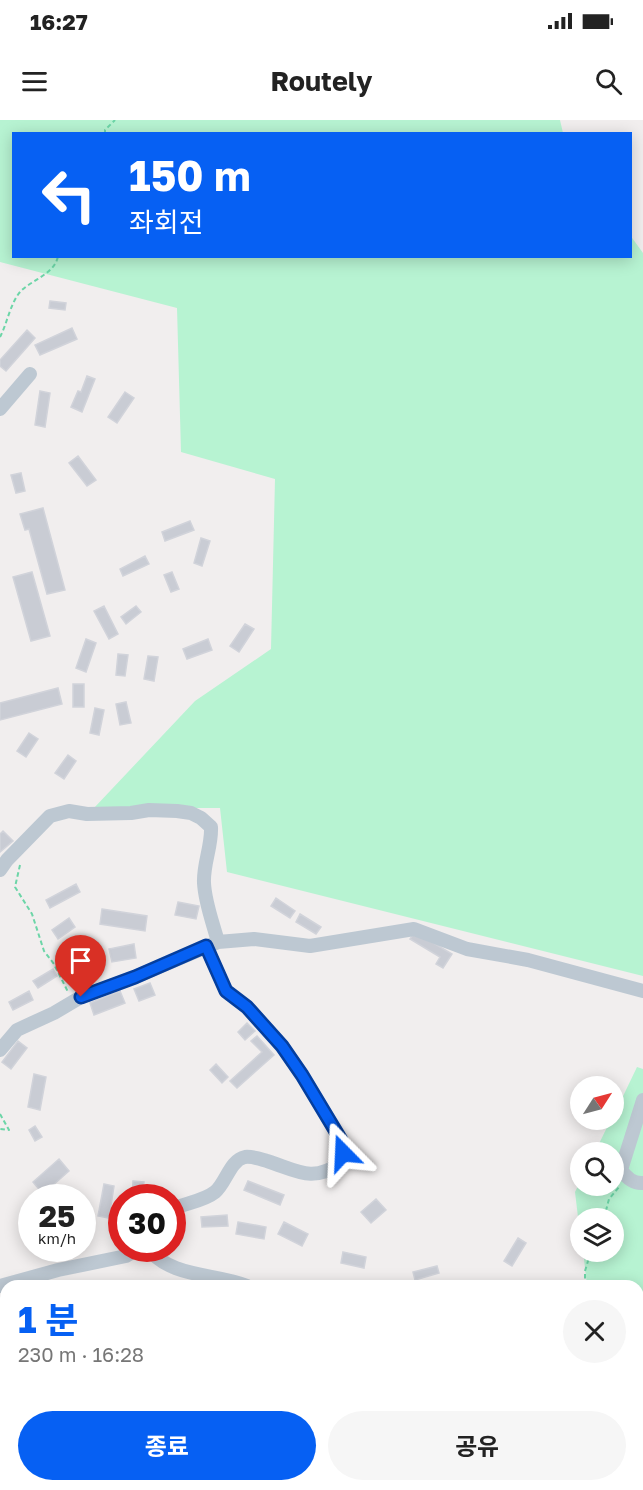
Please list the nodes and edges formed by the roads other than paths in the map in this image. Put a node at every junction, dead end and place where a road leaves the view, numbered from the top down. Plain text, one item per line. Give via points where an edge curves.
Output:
1 (30, 374) dead end
2 (0, 409) edge
3 (0, 870) edge
4 (212, 944) junction
5 (643, 991) edge
6 (0, 1050) edge
7 (643, 1100) edge
8 (643, 1183) edge
9 (186, 1204) edge
10 (108, 1260) edge
11 (163, 1262) edge
12 (22, 1280) edge
13 (230, 1280) edge

1 - 2 street
3 - 4 street via 50,816 69,811 191,813 211,827 204,881
4 - 5 street via 254,939 310,946 414,929 467,949 528,960
4 - 6 street via 73,1002 17,1030
4 - 9 street via 226,991 247,1007 282,1046 341,1140 343,1153 341,1163 327,1173 313,1175 256,1157 243,1157 216,1192
7 - 8 street via 621,1170 627,1178
10 - 12 street
11 - 13 street via 176,1269

